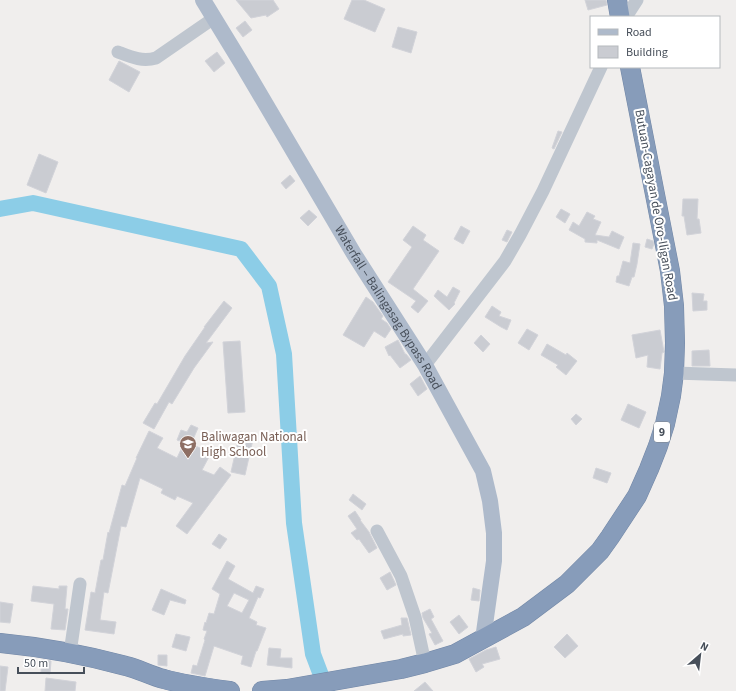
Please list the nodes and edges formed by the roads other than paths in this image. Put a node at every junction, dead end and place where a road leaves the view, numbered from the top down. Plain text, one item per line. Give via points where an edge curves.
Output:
1 (203, 0) edge
2 (616, 0) edge
3 (637, 0) edge
4 (620, 16) edge
5 (627, 16) edge
6 (214, 18) junction
7 (118, 52) dead end
8 (601, 68) edge
9 (630, 68) edge
10 (425, 365) junction
11 (674, 373) junction
12 (736, 375) edge
13 (377, 531) dead end
14 (80, 584) dead end
15 (483, 639) junction
16 (0, 643) edge
17 (70, 653) junction
18 (425, 663) junction
19 (230, 691) edge
20 (262, 691) edge

1 - 6 main road, Waterfall ‒ Balingasag Bypass Road
2 - 4 highway
3 - 5 street
6 - 7 street via 156,58 138,59
6 - 10 main road, Waterfall ‒ Balingasag Bypass Road via 350,248
8 - 10 street via 520,235 504,261
9 - 11 highway, Butuan-Cagayan de Oro-Iligan Road / 9 via 670,272 674,306
10 - 15 main road, Waterfall ‒ Balingasag Bypass Road via 483,471 490,501 494,561
11 - 12 street
11 - 15 highway, Butuan-Cagayan de Oro-Iligan Road / 9 via 665,424 651,463 637,496 600,551 567,584 523,617
13 - 18 street via 401,576 415,617
14 - 17 street
15 - 18 highway, Butuan-Cagayan de Oro-Iligan Road / 9 via 455,654
16 - 17 highway
17 - 19 highway via 127,666 164,679
18 - 20 highway, Butuan-Cagayan de Oro-Iligan Road / 9 via 287,689

